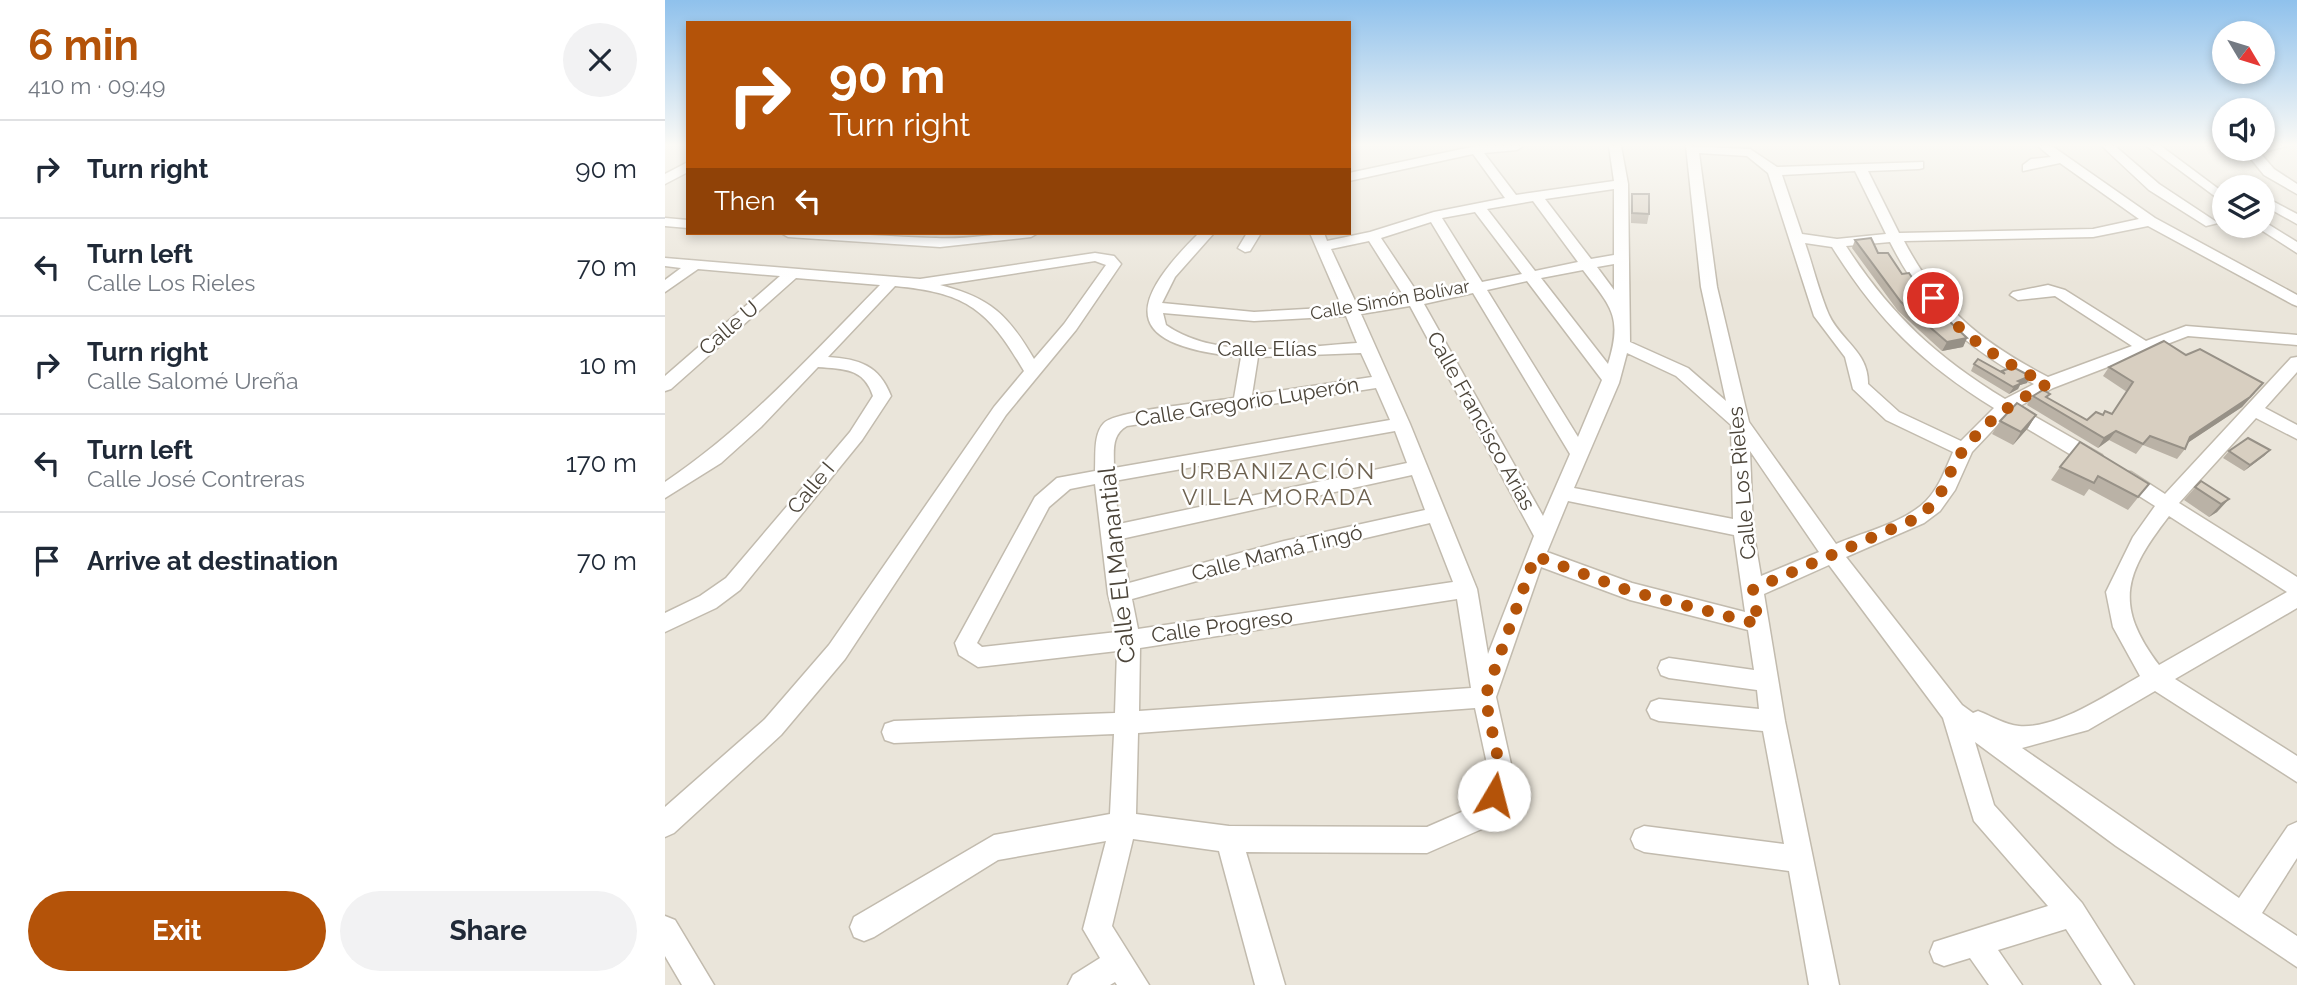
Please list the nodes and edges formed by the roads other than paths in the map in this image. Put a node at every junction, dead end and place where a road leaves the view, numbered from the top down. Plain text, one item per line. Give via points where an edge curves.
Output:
1 (1507, 192) edge
2 (1570, 192) edge
3 (1621, 192) edge
4 (1698, 192) edge
5 (1781, 192) edge
6 (1873, 192) edge
7 (2110, 192) edge
8 (2163, 192) edge
9 (1537, 197) junction
10 (1513, 200) junction
11 (1478, 207) junction
12 (2275, 207) edge
13 (1434, 216) junction
14 (2275, 217) edge
15 (2296, 218) edge
16 (2150, 220) junction
17 (2212, 220) edge
18 (665, 222) edge
19 (686, 224) edge
20 (2212, 224) edge
21 (2176, 232) junction
22 (2275, 233) edge
23 (818, 235) edge
24 (1013, 235) edge
25 (1205, 235) edge
26 (1253, 235) edge
27 (1373, 236) junction
28 (1795, 237) junction
29 (1896, 237) junction
30 (1319, 239) edge
31 (1837, 243) junction
32 (1245, 248) dead end
33 (2297, 249) edge
34 (1623, 258) junction
35 (665, 262) edge
36 (696, 264) junction
37 (1586, 264) junction
38 (793, 273) junction
39 (1532, 274) junction
40 (891, 282) junction
41 (920, 284) junction
42 (1476, 286) junction
43 (665, 287) edge
44 (2018, 295) dead end
45 (1414, 300) junction
46 (2297, 301) edge
47 (1154, 307) junction
48 (1351, 310) junction
49 (1621, 310) junction
50 (2297, 340) edge
51 (1622, 344) junction
52 (2143, 346) junction
53 (1368, 347) junction
54 (1250, 353) junction
55 (815, 362) junction
56 (2297, 362) edge
57 (1032, 370) junction
58 (1611, 380) junction
59 (1383, 381) junction
60 (2047, 384) junction
61 (665, 385) edge
62 (1243, 403) junction
63 (2005, 406) junction
64 (2254, 409) junction
65 (1740, 423) junction
66 (1401, 424) junction
67 (1111, 427) joint
68 (2297, 433) edge
69 (1964, 449) junction
70 (1579, 454) junction
71 (1418, 467) junction
72 (1104, 475) junction
73 (665, 491) edge
74 (1563, 493) junction
75 (2168, 503) junction
76 (1435, 515) junction
77 (1743, 529) junction
78 (1109, 534) junction
79 (1544, 536) junction
80 (1831, 553) junction
81 (1535, 556) junction
82 (1466, 589) junction
83 (1753, 589) junction
84 (2297, 589) edge
85 (1119, 594) junction
86 (2297, 597) edge
87 (665, 622) edge
88 (1758, 624) junction
89 (1129, 640) junction
90 (1669, 668) dead end
91 (2156, 679) junction
92 (1767, 682) junction
93 (1485, 697) junction
94 (1659, 710) dead end
95 (1954, 713) junction
96 (1773, 721) junction
97 (1128, 723) junction
98 (894, 732) dead end
99 (2297, 770) edge
100 (665, 824) edge
101 (1123, 825) junction
102 (2297, 835) edge
103 (1229, 839) junction
104 (1644, 839) dead end
105 (1800, 859) junction
106 (2072, 913) junction
107 (2243, 917) junction
108 (864, 927) dead end
109 (665, 930) edge
110 (1976, 943) junction
111 (1944, 952) dead end
112 (2297, 953) edge
113 (1126, 974) edge
114 (699, 985) edge
115 (1083, 985) edge
116 (1271, 985) edge
117 (1824, 985) edge
118 (2007, 985) edge
119 (2119, 985) edge

1 - 10 street
2 - 9 street
3 - 34 street
4 - 65 street, Calle Los Rieles via 1709,287
5 - 28 street
6 - 29 street
7 - 16 street
8 - 17 street
9 - 10 street
9 - 37 street
10 - 11 street
11 - 13 street
11 - 39 street
12 - 15 street
13 - 27 street
13 - 42 street
14 - 15 street
16 - 21 street
16 - 29 street via 2093,233
18 - 19 street
20 - 21 street
21 - 46 street
22 - 33 street
23 - 24 street via 940,243
25 - 47 street via 1164,285
26 - 32 street
27 - 30 street
27 - 45 street, Calle Francisco Arias
28 - 31 street
28 - 69 street via 1822,316 1858,362 1859,385 1865,395 1909,426
29 - 31 street
29 - 60 street via 1956,326 1994,355
30 - 48 street
31 - 63 street via 1895,323 1916,344
34 - 37 street, Calle Simón Bolívar
34 - 49 street
35 - 36 street
36 - 38 street
36 - 43 street
37 - 39 street, Calle Simón Bolívar
37 - 49 street
38 - 40 street
38 - 61 street, Calle U
39 - 42 street, Calle Simón Bolívar
39 - 58 street
40 - 41 street
40 - 55 street
41 - 57 street via 988,309 1011,334
41 - 57 street via 1095,257 1109,259 1114,264 1070,327
42 - 45 street, Calle Simón Bolívar
42 - 70 street
44 - 52 street via 2048,290 2060,293
45 - 48 street, Calle Simón Bolívar
45 - 79 street, Calle Francisco Arias
47 - 48 street, Calle Simón Bolívar via 1251,317
47 - 54 street, Calle Elías via 1164,334 1199,348
48 - 53 street
49 - 51 street
50 - 52 street via 2186,331
51 - 58 street
51 - 65 street via 1682,372
52 - 60 street
53 - 54 street, Calle Elías
53 - 59 street
54 - 62 street
55 - 73 street via 714,458
55 - 87 street, Calle I via 850,364 872,372 882,396 856,436 733,584 708,602
56 - 64 street
57 - 100 street via 903,550 837,652 773,727
58 - 70 street
59 - 62 street, Calle Gregorio Luperón
59 - 66 street
60 - 63 street
62 - 67 street, Calle Gregorio Luperón via 1123,421
63 - 69 street
63 - 75 street
64 - 68 street
64 - 75 street
65 - 77 street, Calle Los Rieles
65 - 80 street
66 - 71 street
66 - 72 street
67 - 72 street, Calle El Manantial via 1106,437
69 - 80 street via 1933,506 1917,518
70 - 74 street
71 - 76 street
71 - 78 street
72 - 78 street, Calle El Manantial
72 - 89 street, Calle Progreso via 1064,483 1042,502 966,643 978,657
74 - 77 street
74 - 79 street
75 - 84 street
75 - 91 street via 2135,548 2117,591 2130,638
76 - 82 street
76 - 85 street, Calle Mamá Tingó
77 - 83 street, Calle Los Rieles
78 - 85 street, Calle El Manantial
79 - 81 street
80 - 83 street
80 - 95 street
81 - 88 street via 1630,591
81 - 93 street
82 - 89 street, Calle Progreso
82 - 93 street
83 - 88 street, Calle Los Rieles
85 - 89 street, Calle El Manantial
86 - 91 street
88 - 92 street, Calle Los Rieles
89 - 97 street, Calle El Manantial
90 - 92 street
91 - 95 street via 2080,722 2028,737 2016,737
91 - 99 street
92 - 96 street, Calle Los Rieles
93 - 97 street
93 - 103 street via 1501,773 1482,816 1427,840
94 - 96 street
95 - 106 street via 1983,812
95 - 107 street
96 - 105 street, Calle Los Rieles
97 - 98 street
97 - 101 street, Calle El Manantial
101 - 103 street
101 - 108 street via 994,848
101 - 113 street, Calle El Manantial via 1097,929
102 - 107 street
103 - 116 street
104 - 105 street
105 - 117 street, Calle Los Rieles
106 - 110 street
106 - 119 street
107 - 112 street
109 - 114 street
110 - 111 street
110 - 118 street
113 - 115 street

